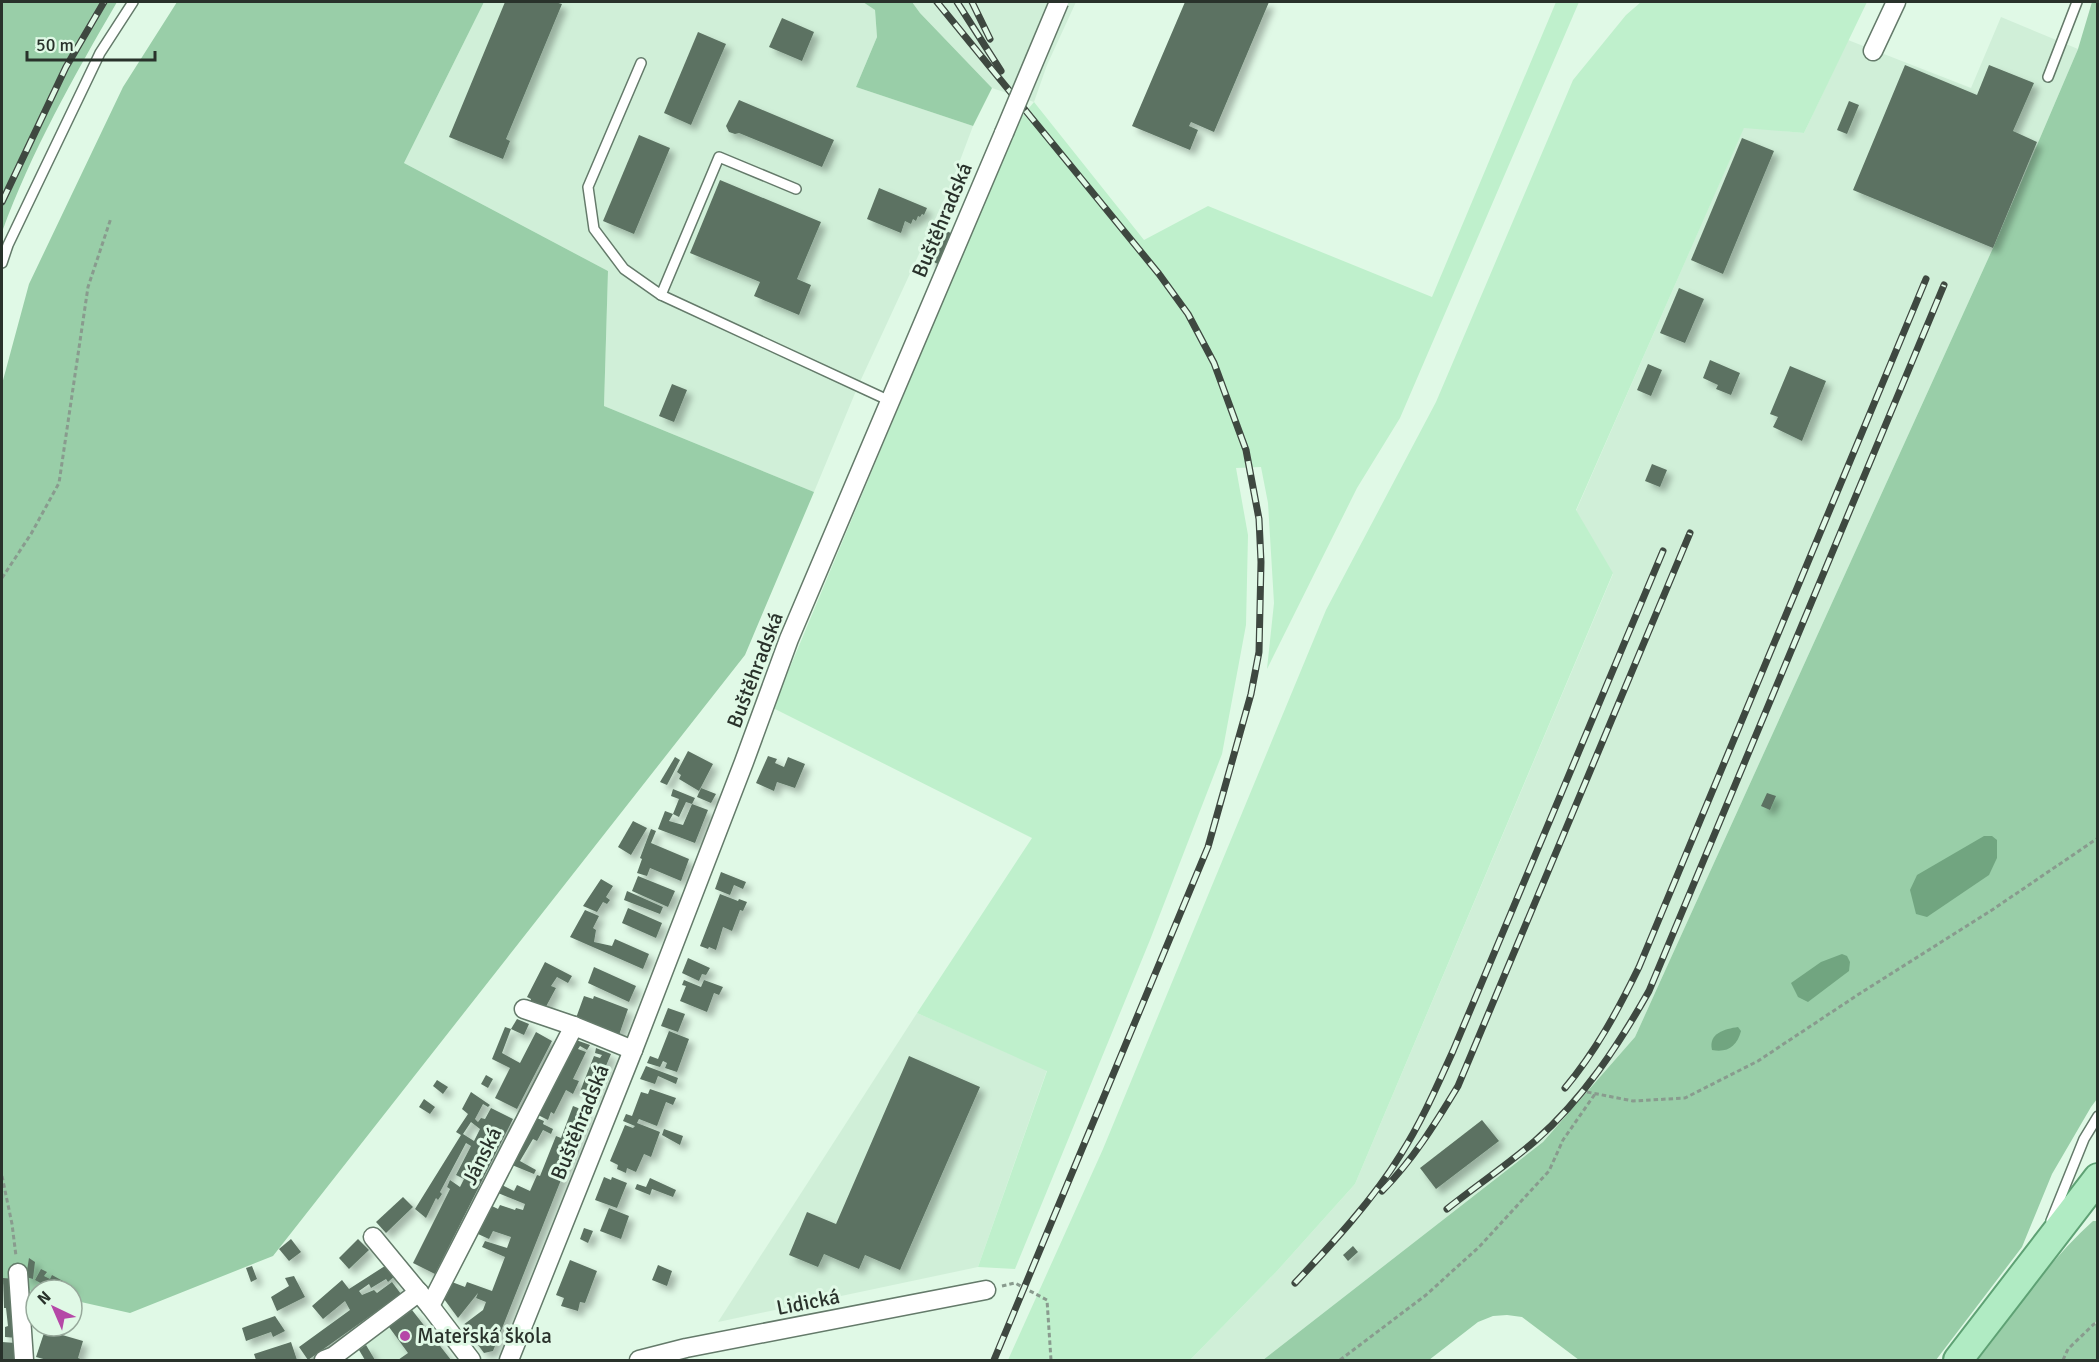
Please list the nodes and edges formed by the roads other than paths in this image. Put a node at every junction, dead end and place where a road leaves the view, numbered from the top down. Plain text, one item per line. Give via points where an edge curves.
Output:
1 (133, 2) edge
2 (1059, 2) edge
3 (1896, 2) edge
4 (2077, 2) edge
5 (1873, 51) dead end
6 (641, 63) dead end
7 (2048, 76) dead end
8 (796, 189) dead end
9 (2, 263) edge
10 (661, 295) junction
11 (890, 401) junction
12 (524, 1009) dead end
13 (574, 1026) junction
14 (633, 1050) junction
15 (2097, 1116) edge
16 (2097, 1154) edge
17 (2097, 1178) edge
18 (373, 1237) dead end
19 (2035, 1257) junction
20 (18, 1273) road end
21 (986, 1290) road end
22 (424, 1299) junction
23 (24, 1360) edge
24 (324, 1360) edge
25 (471, 1360) edge
26 (509, 1360) edge
27 (639, 1360) edge
28 (1958, 1360) edge

1 - 9 lane via 100,53
2 - 11 street, Buštěhradská, bridge
3 - 5 street
4 - 7 lane
6 - 10 lane via 588,187 594,229 624,269
8 - 10 lane via 719,157
10 - 11 lane
11 - 14 street, Buštěhradská via 789,639
12 - 13 street
13 - 14 street
13 - 22 street, Jánská
14 - 26 street, Buštěhradská
15 - 19 lane
16 - 19 main road
17 - 19 main road
18 - 22 street
19 - 28 main road
20 - 23 street
21 - 27 street, Lidická
22 - 24 street, Jánská
22 - 25 street

